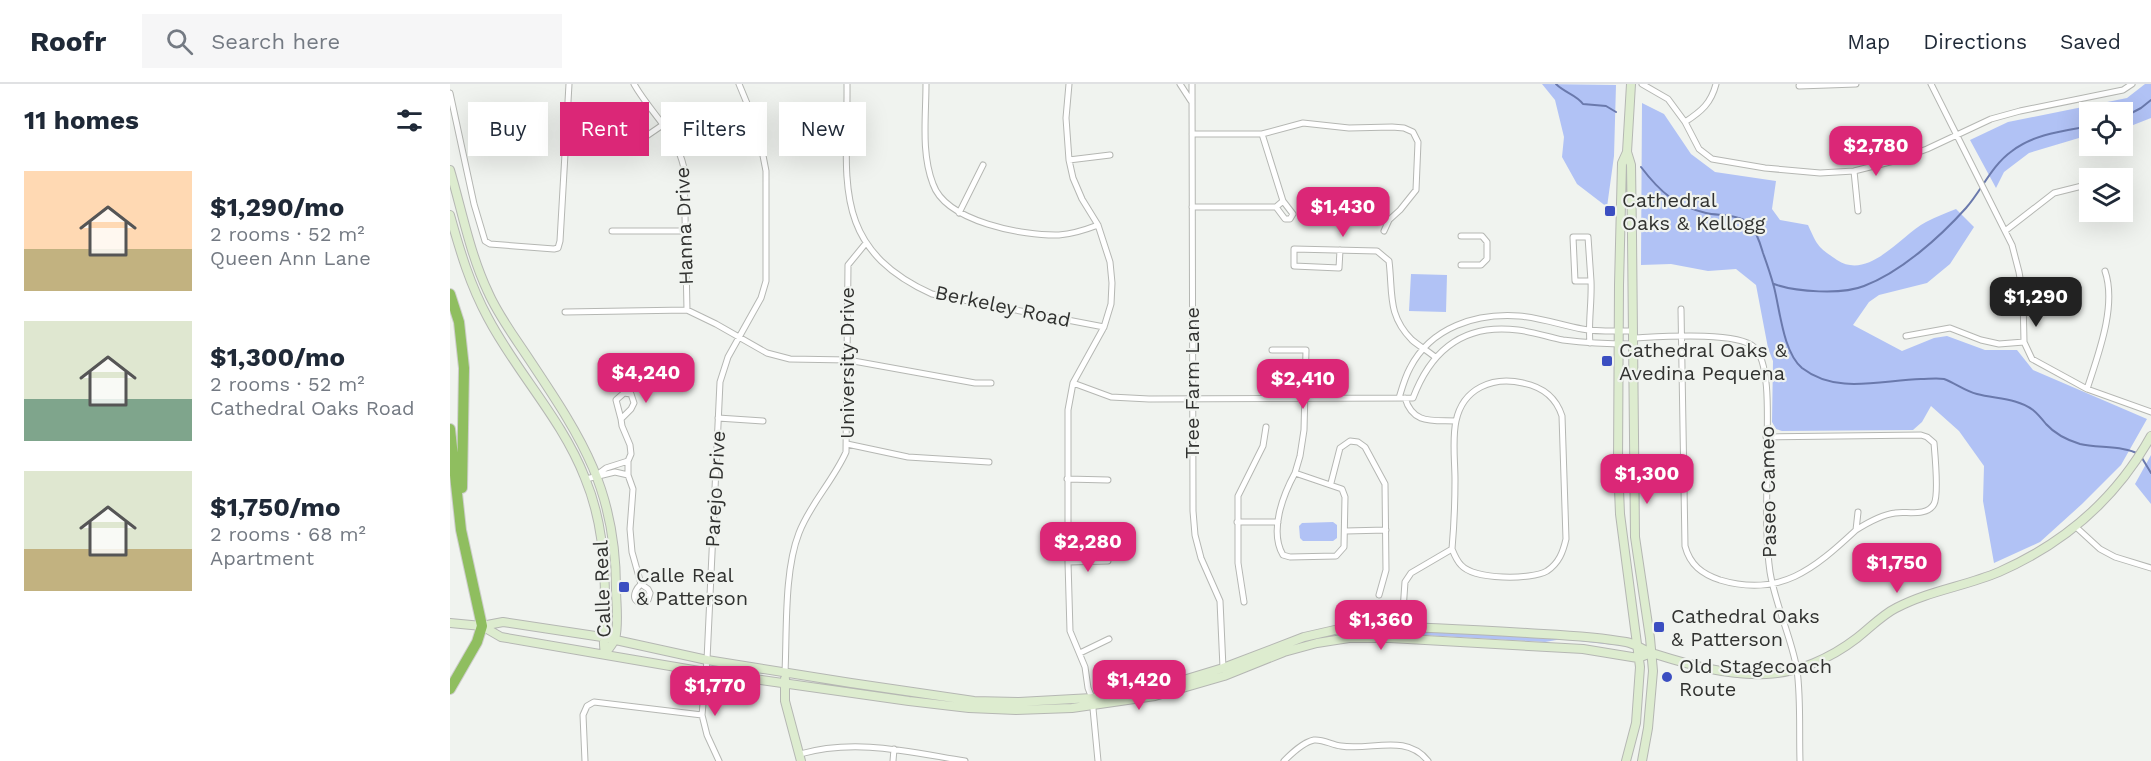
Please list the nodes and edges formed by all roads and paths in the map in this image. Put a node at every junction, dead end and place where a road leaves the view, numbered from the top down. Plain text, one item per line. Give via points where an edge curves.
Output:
1 (569, 84) edge
2 (634, 84) edge
3 (739, 84) edge
4 (847, 84) edge
5 (926, 84) edge
6 (1069, 84) edge
7 (1180, 84) edge
8 (1192, 84) edge
9 (1631, 84) edge
10 (1642, 84) edge
11 (1716, 84) edge
12 (1856, 84) edge
13 (1931, 84) edge
14 (2132, 84) edge
15 (1799, 86) dead end
16 (450, 93) edge
17 (1192, 103) junction
18 (661, 120) edge
19 (1685, 122) junction
20 (1192, 134) junction
21 (1262, 134) junction
22 (1956, 135) junction
23 (1627, 152) junction
24 (1110, 155) dead end
25 (680, 156) edge
26 (1069, 160) junction
27 (982, 165) dead end
28 (450, 170) edge
29 (1854, 171) junction
30 (2079, 187) edge
31 (1283, 201) junction
32 (1192, 207) junction
33 (1276, 207) junction
34 (1858, 211) dead end
35 (959, 213) junction
36 (450, 215) edge
37 (1098, 225) junction
38 (612, 231) dead end
39 (684, 231) junction
40 (1384, 231) dead end
41 (2004, 231) junction
42 (1461, 236) dead end
43 (866, 243) junction
44 (1340, 250) junction
45 (1461, 266) dead end
46 (2104, 272) dead end
47 (1591, 281) junction
48 (450, 294) edge
49 (1681, 309) dead end
50 (687, 310) junction
51 (565, 312) dead end
52 (1104, 327) junction
53 (1589, 330) junction
54 (1619, 331) junction
55 (1906, 336) dead end
56 (1682, 337) junction
57 (740, 338) junction
58 (1632, 338) junction
59 (2024, 342) junction
60 (1590, 343) junction
61 (1619, 344) junction
62 (1424, 348) junction
63 (1272, 350) dead end
64 (1435, 357) junction
65 (848, 360) junction
66 (990, 383) dead end
67 (1073, 383) junction
68 (2087, 389) junction
69 (1192, 398) junction
70 (1306, 398) junction
71 (1402, 398) junction
72 (2151, 412) edge
73 (718, 418) junction
74 (621, 419) junction
75 (763, 421) dead end
76 (1456, 422) junction
77 (1266, 427) dead end
78 (450, 429) edge
79 (2151, 436) edge
80 (1766, 437) junction
81 (847, 444) junction
82 (628, 461) junction
83 (989, 462) dead end
84 (1295, 473) junction
85 (597, 475) junction
86 (628, 475) junction
87 (586, 479) junction
88 (1067, 479) junction
89 (1108, 480) dead end
90 (1331, 483) junction
91 (1858, 512) dead end
92 (1237, 522) junction
93 (1278, 522) junction
94 (2076, 527) junction
95 (461, 530) junction
96 (1386, 530) junction
97 (1856, 530) junction
98 (1346, 531) junction
99 (1452, 549) junction
100 (1108, 561) dead end
101 (1068, 562) junction
102 (2151, 568) edge
103 (641, 584) dead end
104 (1774, 585) junction
105 (1379, 595) dead end
106 (1244, 602) dead end
107 (450, 622) edge
108 (482, 626) junction
109 (1402, 626) junction
110 (602, 637) junction
111 (1110, 639) dead end
112 (1401, 639) junction
113 (615, 640) junction
114 (1637, 644) junction
115 (1651, 653) junction
116 (605, 654) junction
117 (1080, 654) junction
118 (1638, 658) junction
119 (707, 660) junction
120 (1797, 669) junction
121 (705, 672) junction
122 (785, 672) junction
123 (1224, 672) junction
124 (784, 682) junction
125 (450, 689) edge
126 (1093, 702) junction
127 (702, 715) junction
128 (894, 749) junction
129 (801, 757) edge
130 (585, 761) edge
131 (719, 761) edge
132 (892, 761) edge
133 (965, 761) edge
134 (1098, 761) edge
135 (1284, 761) edge
136 (1428, 761) edge
137 (1626, 761) edge
138 (1642, 761) edge
139 (1800, 761) edge

1 - 16 street via 560,241 554,249 485,241
2 - 18 street, Hanna Drive
3 - 57 street, Parejo Drive via 758,130 766,171 766,281
4 - 43 street, Berkeley Road via 848,194 852,214
5 - 35 street via 926,159 933,187
6 - 26 street
7 - 17 street
8 - 17 street, Tree Farm Lane
9 - 23 main road
10 - 19 street via 1668,99
11 - 19 street via 1709,104
12 - 15 street
13 - 22 street
14 - 22 street via 2123,90 1990,119
17 - 20 street, Tree Farm Lane
19 - 29 street via 1699,150 1712,159 1798,172
20 - 21 street
20 - 32 street, Tree Farm Lane
21 - 31 street
21 - 40 street via 1303,123 1392,127 1413,132 1418,142 1416,190
22 - 29 street via 1894,161
22 - 41 street
23 - 54 main road via 1622,163
23 - 58 main road via 1631,165
24 - 26 street
25 - 39 street, Hanna Drive via 684,168
26 - 37 street via 1082,199
27 - 35 street
28 - 85 main road, Calle Real via 488,294 570,420
29 - 34 street
30 - 41 street via 2054,193
31 - 33 street
31 - 33 street via 1293,214 1290,219 1285,219
32 - 33 street
32 - 69 street, Tree Farm Lane
35 - 37 street via 990,225 1032,233 1057,235
36 - 87 main road, Calle Real via 469,277 488,319 559,427
37 - 52 street via 1112,283
38 - 39 street
39 - 50 street, Hanna Drive
41 - 59 street via 2019,272
42 - 45 street via 1482,236 1487,242 1487,259 1481,265
43 - 52 street, Berkeley Road via 878,259 932,294
43 - 65 street, University Drive via 848,265
44 - 44 street via 1294,249 1294,266 1339,268
44 - 62 street via 1377,251 1389,261 1392,308 1400,325
46 - 68 street via 2108,280 2105,327
47 - 47 street via 1575,281 1573,237 1588,237
47 - 53 street
48 - 95 highway via 459,322 464,368
49 - 56 street
50 - 51 street
50 - 57 street
52 - 67 street
53 - 54 street
53 - 60 street
53 - 62 street via 1532,318 1490,316 1455,325
54 - 58 street
54 - 61 main road
55 - 59 street via 1950,328 1999,344
56 - 58 street, Paseo Cameo
56 - 80 street, Paseo Cameo via 1720,338 1755,347 1767,372
56 - 104 street via 1687,555 1695,567 1716,578 1748,586
57 - 65 street via 767,353 790,359
57 - 73 street, Parejo Drive via 722,372
58 - 61 street
58 - 115 main road via 1635,537
59 - 68 street via 2032,359
60 - 61 street
60 - 64 street via 1503,329 1460,338
61 - 114 main road via 1620,514
62 - 64 street
62 - 71 street via 1410,368
63 - 70 street via 1305,350
64 - 71 street via 1413,398
65 - 66 street
65 - 81 street, University Drive
67 - 69 street via 1111,397
67 - 88 street via 1068,410
68 - 72 street
69 - 70 street
69 - 123 street, Tree Farm Lane via 1195,535 1220,601
70 - 71 street
70 - 84 street
71 - 76 street via 1408,409 1422,419
73 - 75 street
73 - 119 street, Parejo Drive
74 - 74 street via 634,406 633,397 627,393 616,400
74 - 82 street via 630,445
76 - 99 street
76 - 99 street via 1461,407 1473,392 1491,382 1526,383 1552,397 1562,416 1566,539 1557,563 1539,575 1528,576 1477,575 1461,565
77 - 92 street via 1260,454 1240,490
78 - 95 highway
79 - 94 main road via 2129,471
80 - 97 street via 1921,435 1934,443 1933,505 1925,512 1894,513
80 - 104 street, Paseo Cameo via 1768,545
81 - 83 street via 908,457
81 - 122 street, University Drive via 839,467 805,519 795,544 789,581
82 - 85 street
82 - 86 street
84 - 90 street
84 - 93 street
85 - 86 street
85 - 87 street
85 - 113 main road, Calle Real via 615,553
86 - 103 street via 633,489 632,552
87 - 110 main road, Calle Real via 604,555
88 - 89 street
88 - 101 street
90 - 96 street via 1340,448 1350,441 1365,447 1386,484
90 - 98 street via 1345,497
91 - 97 street
92 - 93 street
92 - 106 street
93 - 98 street via 1279,548 1290,557 1336,556 1344,546
94 - 102 street via 2100,549
94 - 120 main road via 2035,554 1997,572 1896,608 1840,650
95 - 108 highway
96 - 98 street
96 - 105 street via 1386,570
97 - 104 street via 1834,550
99 - 109 street via 1411,573 1405,582
100 - 101 street
101 - 117 street via 1070,631
104 - 120 street, Paseo Cameo
107 - 108 main road
108 - 110 main road via 503,622
108 - 116 main road via 501,637
108 - 125 highway
109 - 112 street
109 - 114 main road via 1590,636
109 - 123 main road via 1322,633 1281,645
110 - 113 main road
110 - 116 main road, Calle Real
111 - 117 street
112 - 118 main road via 1583,650
112 - 123 main road via 1349,638 1317,643
113 - 116 main road, Calle Real
113 - 119 main road
114 - 115 main road
114 - 118 main road
115 - 118 main road
115 - 120 main road via 1745,675
115 - 138 main road via 1653,671
116 - 121 main road
117 - 126 street
118 - 137 main road via 1636,723
119 - 121 street, Parejo Drive
119 - 122 main road
120 - 139 street, Paseo Cameo
121 - 124 main road
121 - 127 street, Parejo Drive
122 - 124 main road, University Drive
122 - 126 main road via 974,701
123 - 126 main road
124 - 126 main road via 969,708 1048,709
124 - 129 main road, University Drive via 785,700
126 - 134 street
127 - 130 street via 594,702 583,715
127 - 131 street, Parejo Drive
128 - 129 street via 861,745 810,751
128 - 132 street
128 - 133 street
135 - 136 street via 1313,740 1362,748 1408,746

